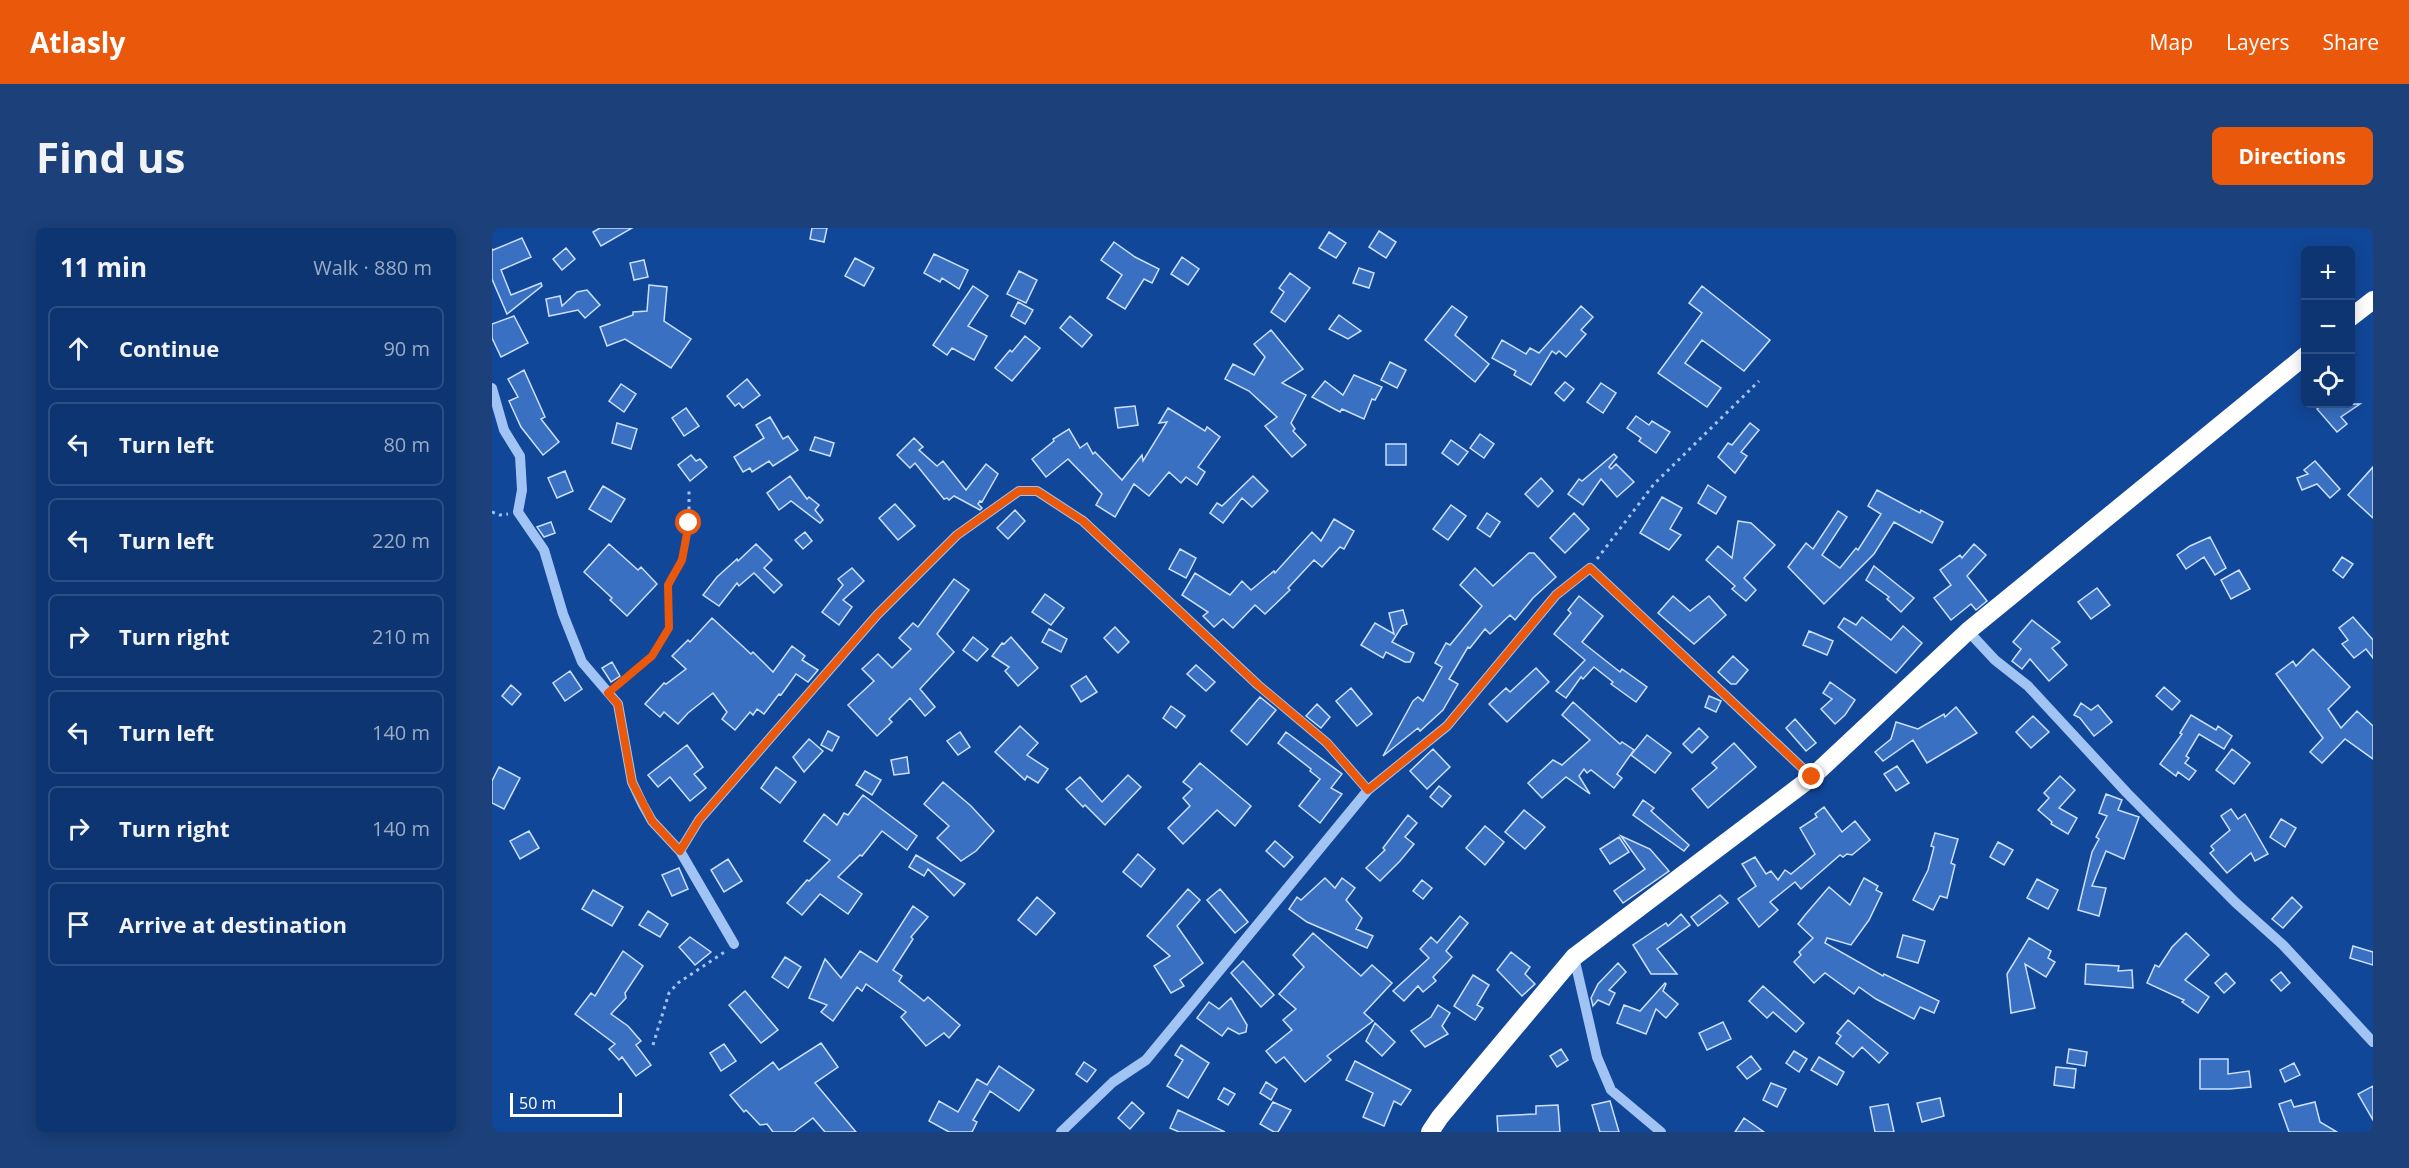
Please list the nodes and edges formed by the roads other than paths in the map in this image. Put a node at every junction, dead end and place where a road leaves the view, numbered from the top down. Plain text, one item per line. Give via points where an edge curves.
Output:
1 (2373, 300) edge
2 (2355, 314) edge
3 (2301, 359) edge
4 (492, 387) edge
5 (1968, 631) junction
6 (1812, 777) junction
7 (1368, 790) junction
8 (680, 851) junction
9 (734, 944) road end
10 (1574, 957) junction
11 (2373, 1042) edge
12 (1061, 1132) edge
13 (1430, 1132) edge
14 (1661, 1132) edge

1 - 2 highway
3 - 5 highway
4 - 8 street via 504,430 520,456 522,490 518,512 544,550 582,662 618,704 632,782 652,821
5 - 6 highway
5 - 11 street via 1995,660 2028,686 2235,902 2291,952
6 - 7 street via 1590,568 1556,595 1447,726
6 - 10 highway
7 - 8 street via 1327,743 1258,685 1083,521 1037,491 1019,491 957,535 877,615 699,820
7 - 12 street via 1146,1060 1113,1082
8 - 9 street
10 - 13 highway
10 - 14 street via 1597,1057 1611,1090

